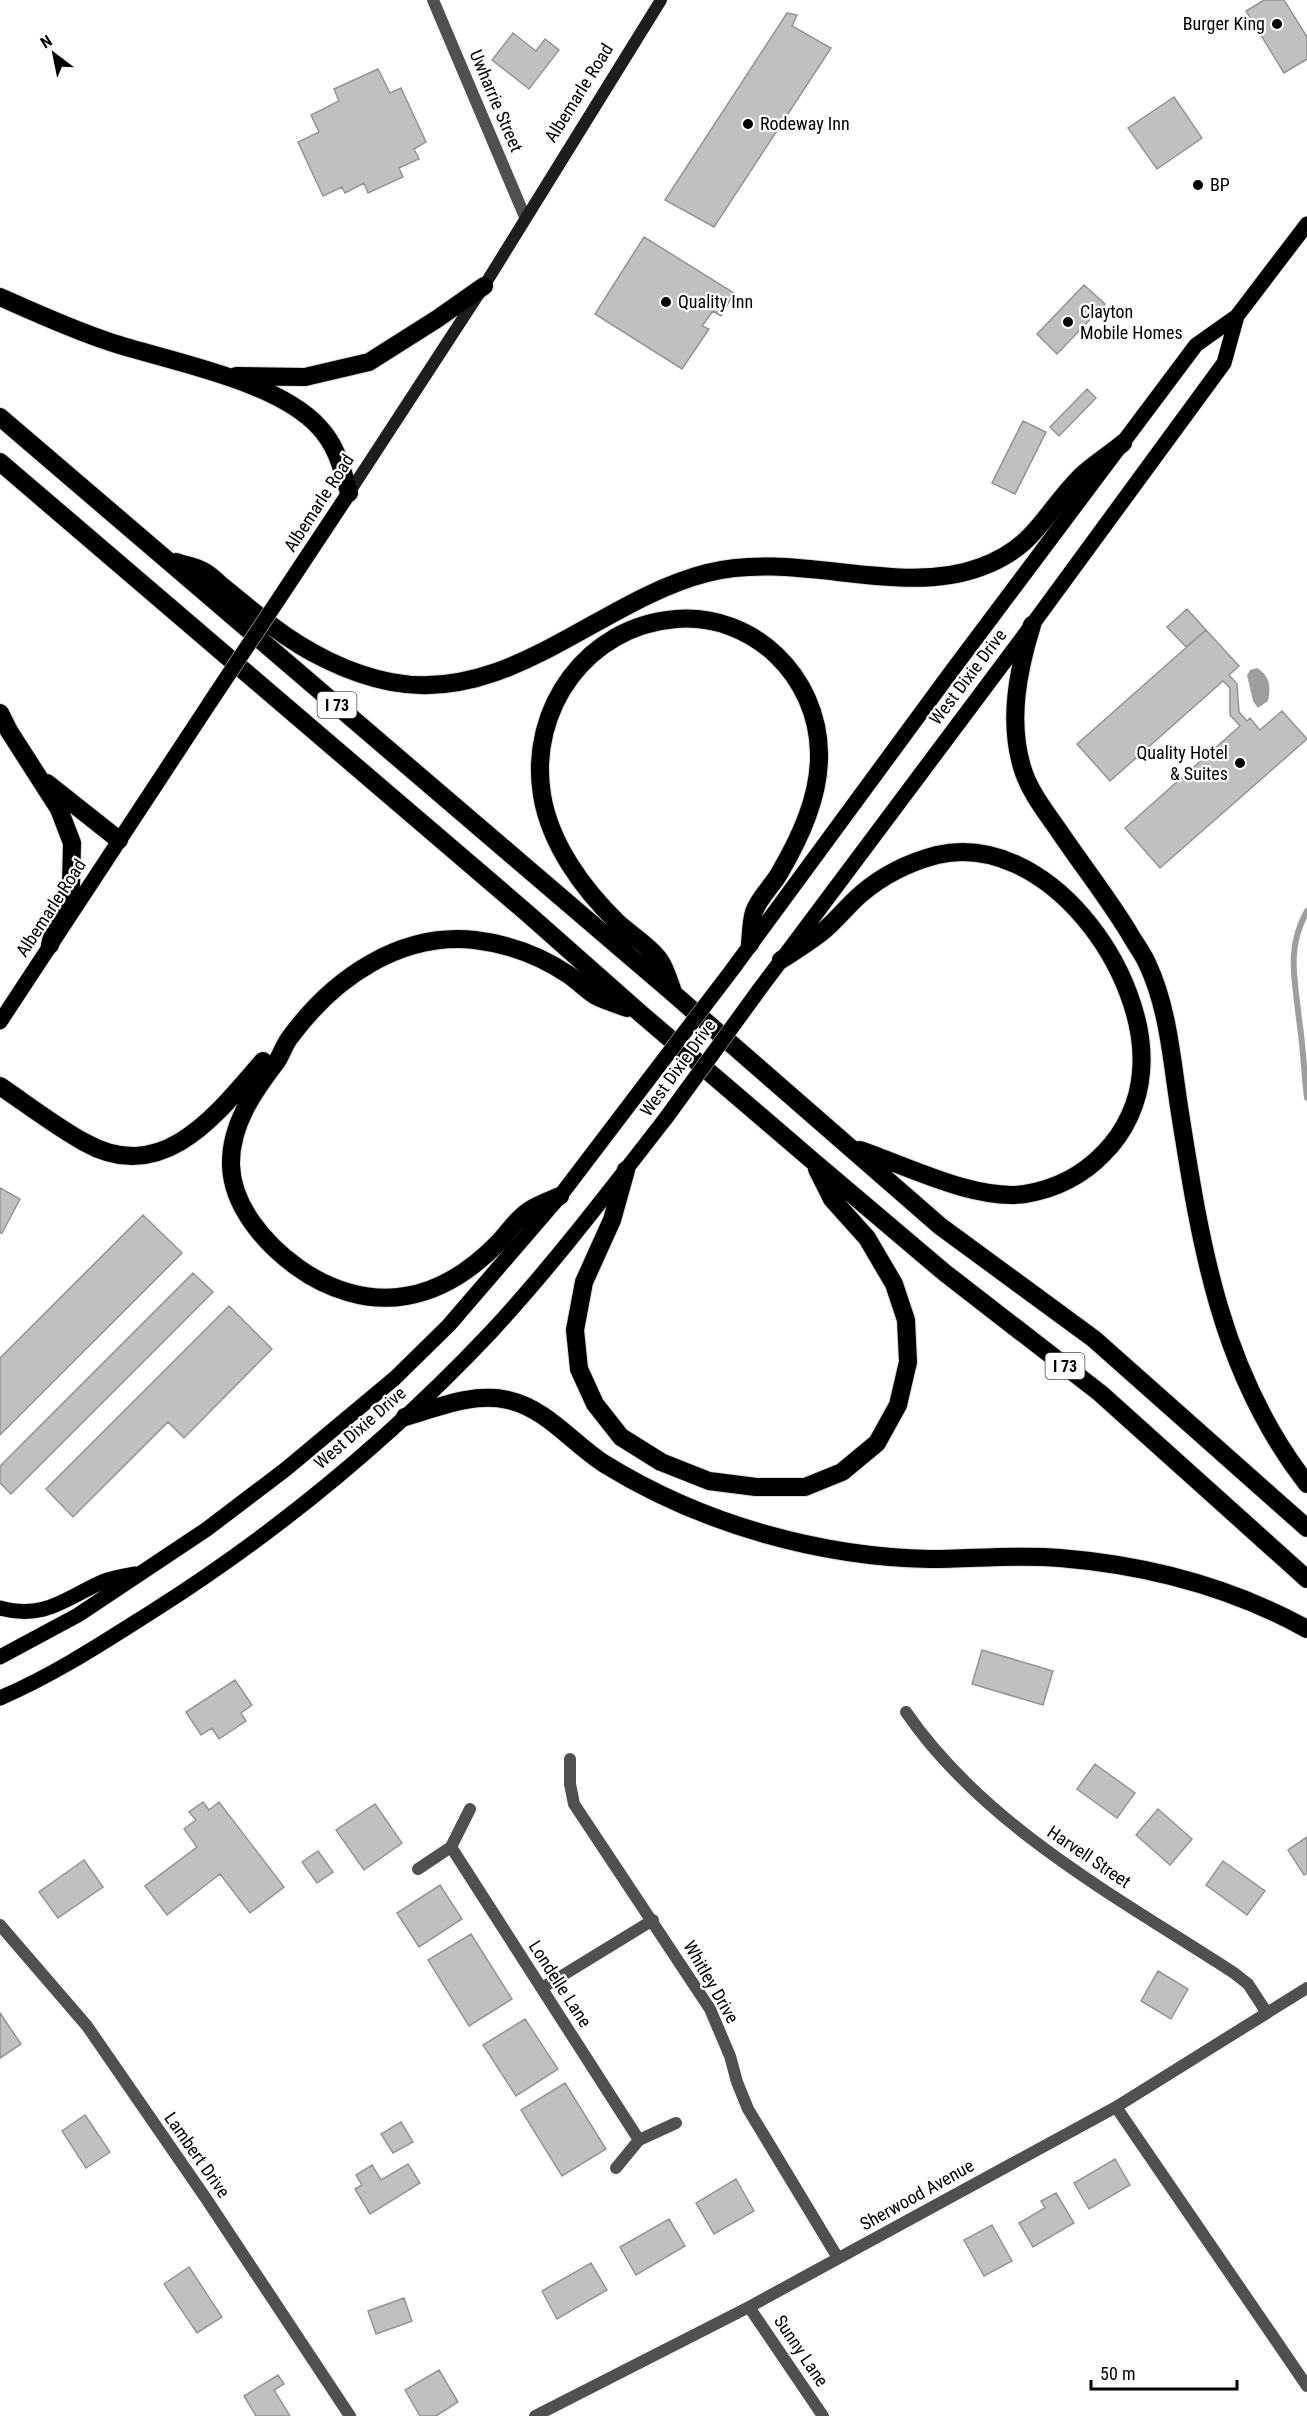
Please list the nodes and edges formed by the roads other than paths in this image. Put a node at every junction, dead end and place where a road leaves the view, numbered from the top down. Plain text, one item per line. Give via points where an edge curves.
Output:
1 (433, 0) edge
2 (661, 0) edge
3 (525, 217) junction
4 (1307, 224) edge
5 (484, 286) junction
6 (0, 297) edge
7 (1237, 316) junction
8 (229, 376) junction
9 (0, 417) edge
10 (1124, 443) junction
11 (0, 462) edge
12 (349, 493) junction
13 (167, 560) junction
14 (1032, 625) junction
15 (0, 713) edge
16 (37, 774) junction
17 (119, 840) junction
18 (750, 944) junction
19 (50, 945) junction
20 (781, 960) junction
21 (674, 994) junction
22 (640, 1013) junction
23 (0, 1022) edge
24 (290, 1037) junction
25 (0, 1086) edge
26 (852, 1148) junction
27 (814, 1162) junction
28 (626, 1170) junction
29 (560, 1196) junction
30 (405, 1417) junction
31 (1307, 1484) edge
32 (1307, 1528) edge
33 (147, 1571) junction
34 (1307, 1579) edge
35 (0, 1608) edge
36 (1307, 1629) edge
37 (0, 1657) edge
38 (2, 1700) edge
39 (906, 1712) dead end
40 (570, 1760) dead end
41 (470, 1809) dead end
42 (451, 1847) junction
43 (418, 1869) dead end
44 (653, 1920) junction
45 (0, 1925) edge
46 (542, 1988) junction
47 (1307, 1988) edge
48 (1267, 2013) junction
49 (1116, 2107) junction
50 (676, 2123) dead end
51 (639, 2140) junction
52 (616, 2168) dead end
53 (838, 2258) junction
54 (749, 2307) junction
55 (1307, 2386) edge
56 (350, 2416) edge
57 (535, 2416) edge
58 (824, 2416) edge

1 - 3 street, Uwharrie Street
2 - 3 main road, Albemarle Road
3 - 5 main road, Albemarle Road
4 - 7 main road, West Dixie Drive
5 - 8 highway via 369,362 305,377
5 - 12 main road, Albemarle Road
6 - 8 highway via 108,342
7 - 10 main road, West Dixie Drive via 1196,345
7 - 14 main road, West Dixie Drive via 1224,363
8 - 12 highway via 293,405 319,427 337,452
9 - 13 highway, I 73
10 - 13 highway via 1082,476 1029,539 980,568 930,577 763,566 708,573 638,598 520,662 488,674 440,684 392,682 338,665 274,628 203,570
10 - 18 main road, West Dixie Drive
11 - 22 highway, I 73
12 - 17 main road, Albemarle Road, bridge
13 - 21 highway, I 73
14 - 20 main road, West Dixie Drive
14 - 31 highway via 1022,657 1016,702 1022,769 1043,808 1148,963 1163,1011 1194,1207 1212,1288 1233,1352 1262,1414
15 - 16 highway
16 - 17 highway
16 - 19 highway via 72,843 71,885
17 - 19 main road, Albemarle Road
18 - 21 highway via 754,911 784,865 809,810 819,755 814,712 782,658 753,636 693,619 644,626 597,651 569,679 545,723 539,772 549,824 572,867 617,922 661,961
18 - 29 main road, West Dixie Drive, bridge
19 - 23 main road, Albemarle Road
20 - 26 highway via 823,932 876,882 915,862 958,852 1003,859 1044,881 1079,911 1107,947 1123,979 1140,1040 1141,1072 1132,1110 1115,1142 1092,1165 1065,1182 1024,1194 988,1193 935,1180
20 - 28 main road, West Dixie Drive, bridge
21 - 26 highway, I 73
22 - 24 highway via 595,995 568,975 513,948 474,940 441,940 408,946 373,961 325,999
22 - 27 highway, I 73
24 - 25 highway via 276,1047 196,1133 164,1151 144,1155 114,1154 85,1143
24 - 29 highway via 242,1115 233,1138 231,1166 235,1188 251,1220 275,1249 305,1272 363,1296 395,1298 419,1293 474,1266 528,1210
26 - 32 highway, I 73 via 940,1226 1094,1339
27 - 28 highway via 832,1199 867,1238 894,1284 906,1320 908,1362 898,1405 877,1443 842,1472 805,1487 756,1487 709,1481 671,1466 621,1437 595,1404 579,1369 575,1330 584,1282 612,1220
27 - 34 highway, I 73 via 945,1273 1100,1394
28 - 30 main road, West Dixie Drive via 491,1331
29 - 33 main road, West Dixie Drive via 449,1325 395,1378 286,1469
30 - 36 highway via 457,1402 507,1400 543,1414 601,1461 636,1482 701,1513 765,1534 866,1555 1058,1558 1112,1564 1195,1581 1244,1598
30 - 38 main road, West Dixie Drive via 305,1501 197,1582 92,1650
33 - 35 main road via 106,1580 46,1610 30,1613
33 - 37 main road, West Dixie Drive via 78,1615
39 - 48 street, Harvell Street via 948,1764 1032,1840 1234,1973 1248,1984
40 - 44 street, Whitley Drive via 574,1804
41 - 42 street
42 - 43 street
42 - 46 street, Londelle Lane
44 - 46 street
44 - 53 street, Whitley Drive via 710,2009 748,2109
45 - 56 street, Lambert Drive via 87,2026
46 - 51 street, Londelle Lane
47 - 48 street, Sherwood Avenue
48 - 49 street, Sherwood Avenue
49 - 53 street, Sherwood Avenue
49 - 55 street
50 - 51 street
51 - 52 street
53 - 54 street, Sherwood Avenue
54 - 57 street, Sherwood Avenue
54 - 58 street, Sunny Lane

